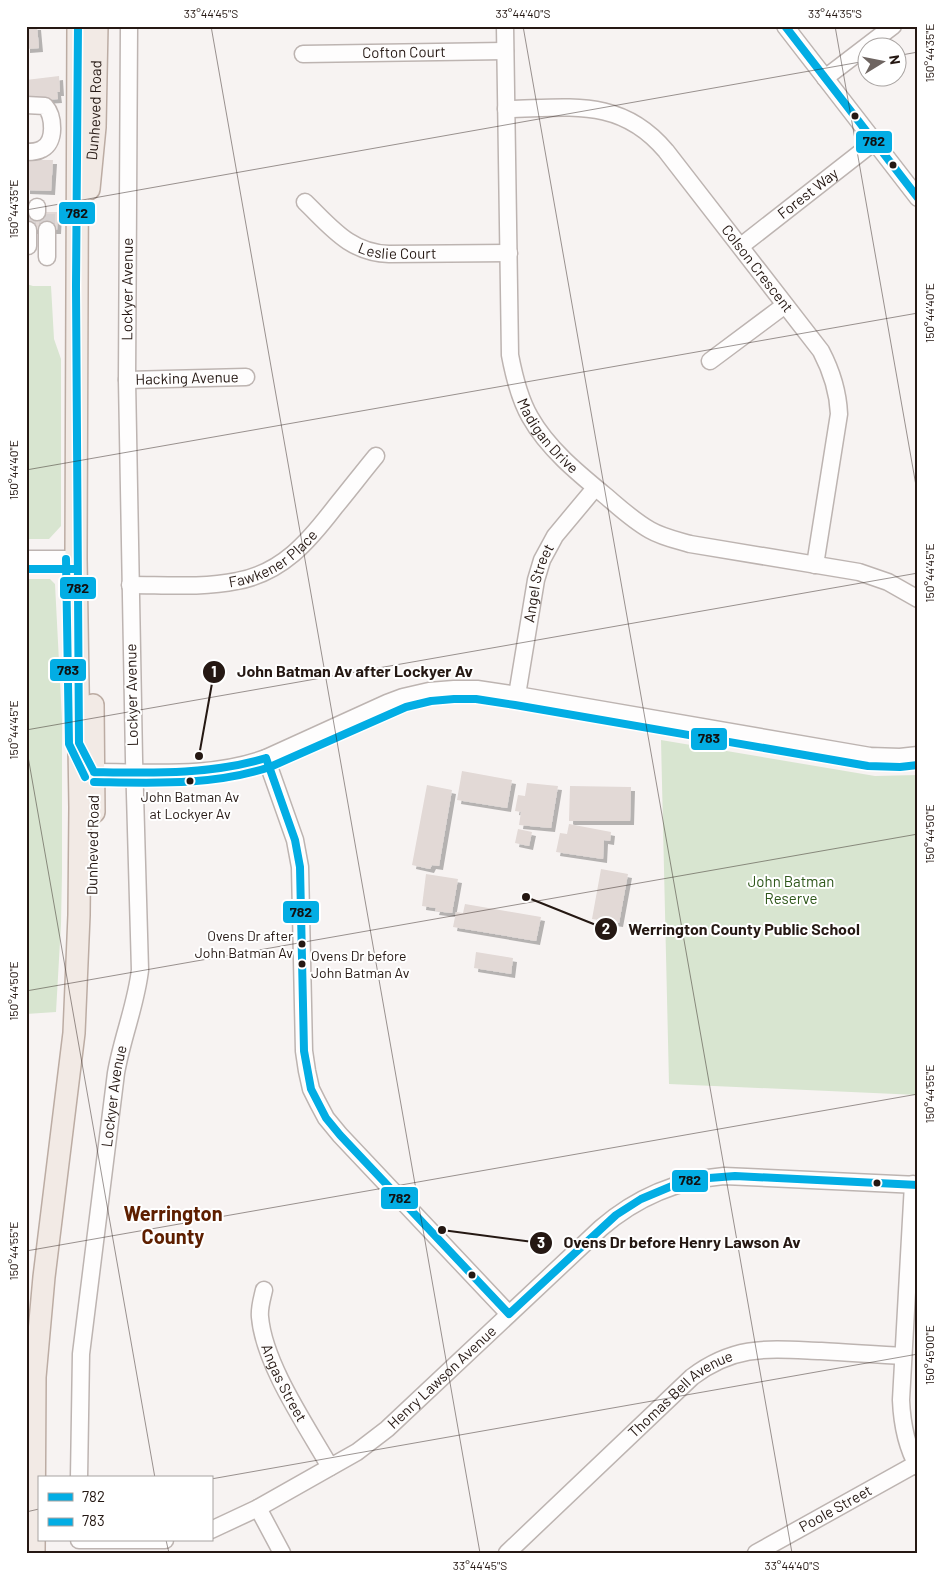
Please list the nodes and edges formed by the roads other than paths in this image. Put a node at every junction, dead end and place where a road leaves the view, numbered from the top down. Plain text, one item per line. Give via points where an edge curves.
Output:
1 (78, 26) edge
2 (129, 26) edge
3 (505, 26) edge
4 (785, 26) edge
5 (893, 26) edge
6 (96, 35) edge
7 (505, 51) junction
8 (303, 54) dead end
9 (78, 64) junction
10 (825, 78) junction
11 (96, 86) junction
12 (26, 105) edge
13 (506, 109) junction
14 (874, 142) junction
15 (26, 152) edge
16 (918, 198) edge
17 (304, 202) dead end
18 (741, 246) junction
19 (508, 253) junction
20 (785, 304) junction
21 (710, 361) dead end
22 (246, 377) dead end
23 (128, 380) junction
24 (376, 456) dead end
25 (595, 488) junction
26 (90, 538) junction
27 (26, 559) edge
28 (76, 559) junction
29 (815, 565) junction
30 (90, 580) junction
31 (130, 585) junction
32 (918, 599) edge
33 (518, 694) junction
34 (79, 743) junction
35 (918, 755) edge
36 (266, 758) junction
37 (94, 772) junction
38 (134, 772) junction
39 (80, 807) junction
40 (74, 1033) junction
41 (915, 1184) edge
42 (264, 1290) dead end
43 (509, 1314) junction
44 (903, 1356) junction
45 (917, 1466) edge
46 (330, 1467) junction
47 (79, 1476) edge
48 (258, 1508) junction
49 (212, 1530) edge
50 (34, 1553) edge
51 (282, 1553) edge
52 (506, 1553) edge
53 (756, 1553) edge

1 - 9 main road, Dunheved Road
2 - 23 street, Lockyer Avenue
3 - 7 street, Madigan Drive
4 - 10 street
5 - 10 street
6 - 9 main road
6 - 11 main road, Dunheved Road
7 - 8 street, Cofton Court
7 - 13 street, Madigan Drive
9 - 11 main road
9 - 28 main road, Dunheved Road
10 - 14 street
11 - 26 main road, Dunheved Road via 87,239
12 - 15 street via 42,105 48,109 51,136 44,149
13 - 18 street, Colson Crescent via 592,109 635,123 659,143
13 - 19 street, Madigan Drive
14 - 16 street
14 - 18 street, Forest Way
17 - 19 street, Leslie Court via 346,241 372,253
18 - 20 street, Colson Crescent
19 - 25 street, Madigan Drive via 510,355 520,396 542,436
20 - 21 street
20 - 29 street, Colson Crescent via 830,368 838,398 837,435
22 - 23 street, Hacking Avenue
23 - 31 street, Lockyer Avenue
24 - 31 street, Fawkener Place via 313,536 272,569 226,583
25 - 29 street, Madigan Drive via 635,521 663,536 690,544
25 - 33 street, Angel Street via 555,536 542,560
26 - 28 main road
26 - 30 main road, Dunheved Road
27 - 28 street
28 - 30 main road
28 - 34 main road, Dunheved Road
29 - 32 street, Madigan Drive via 874,576
30 - 37 main road, Dunheved Road
31 - 38 street, Lockyer Avenue
33 - 35 street via 870,756
33 - 36 street via 454,689 410,695
34 - 37 main road
34 - 39 main road, Dunheved Road
36 - 38 street via 221,770
36 - 43 street via 298,849 304,1051 311,1089 326,1118 340,1135
37 - 38 street
37 - 39 main road
37 - 40 main road, Dunheved Road via 90,924 82,1006
38 - 47 street, Lockyer Avenue via 140,970 116,1073 81,1354
39 - 40 main road, Dunheved Road
40 - 50 main road, Dunheved Road via 39,1323 35,1377
41 - 43 street, Henry Lawson Avenue via 735,1176 708,1177 672,1186 641,1199 616,1215
41 - 44 street
42 - 46 street, Angas Street via 260,1319 269,1353
43 - 46 street, Henry Lawson Avenue via 387,1429
44 - 45 street via 902,1414 907,1441
44 - 52 street, Thomas Bell Avenue via 768,1349 742,1352 716,1361 692,1377
45 - 53 street, Poole Street
46 - 48 street, Henry Lawson Avenue
48 - 49 street, Henry Lawson Avenue
48 - 51 street

